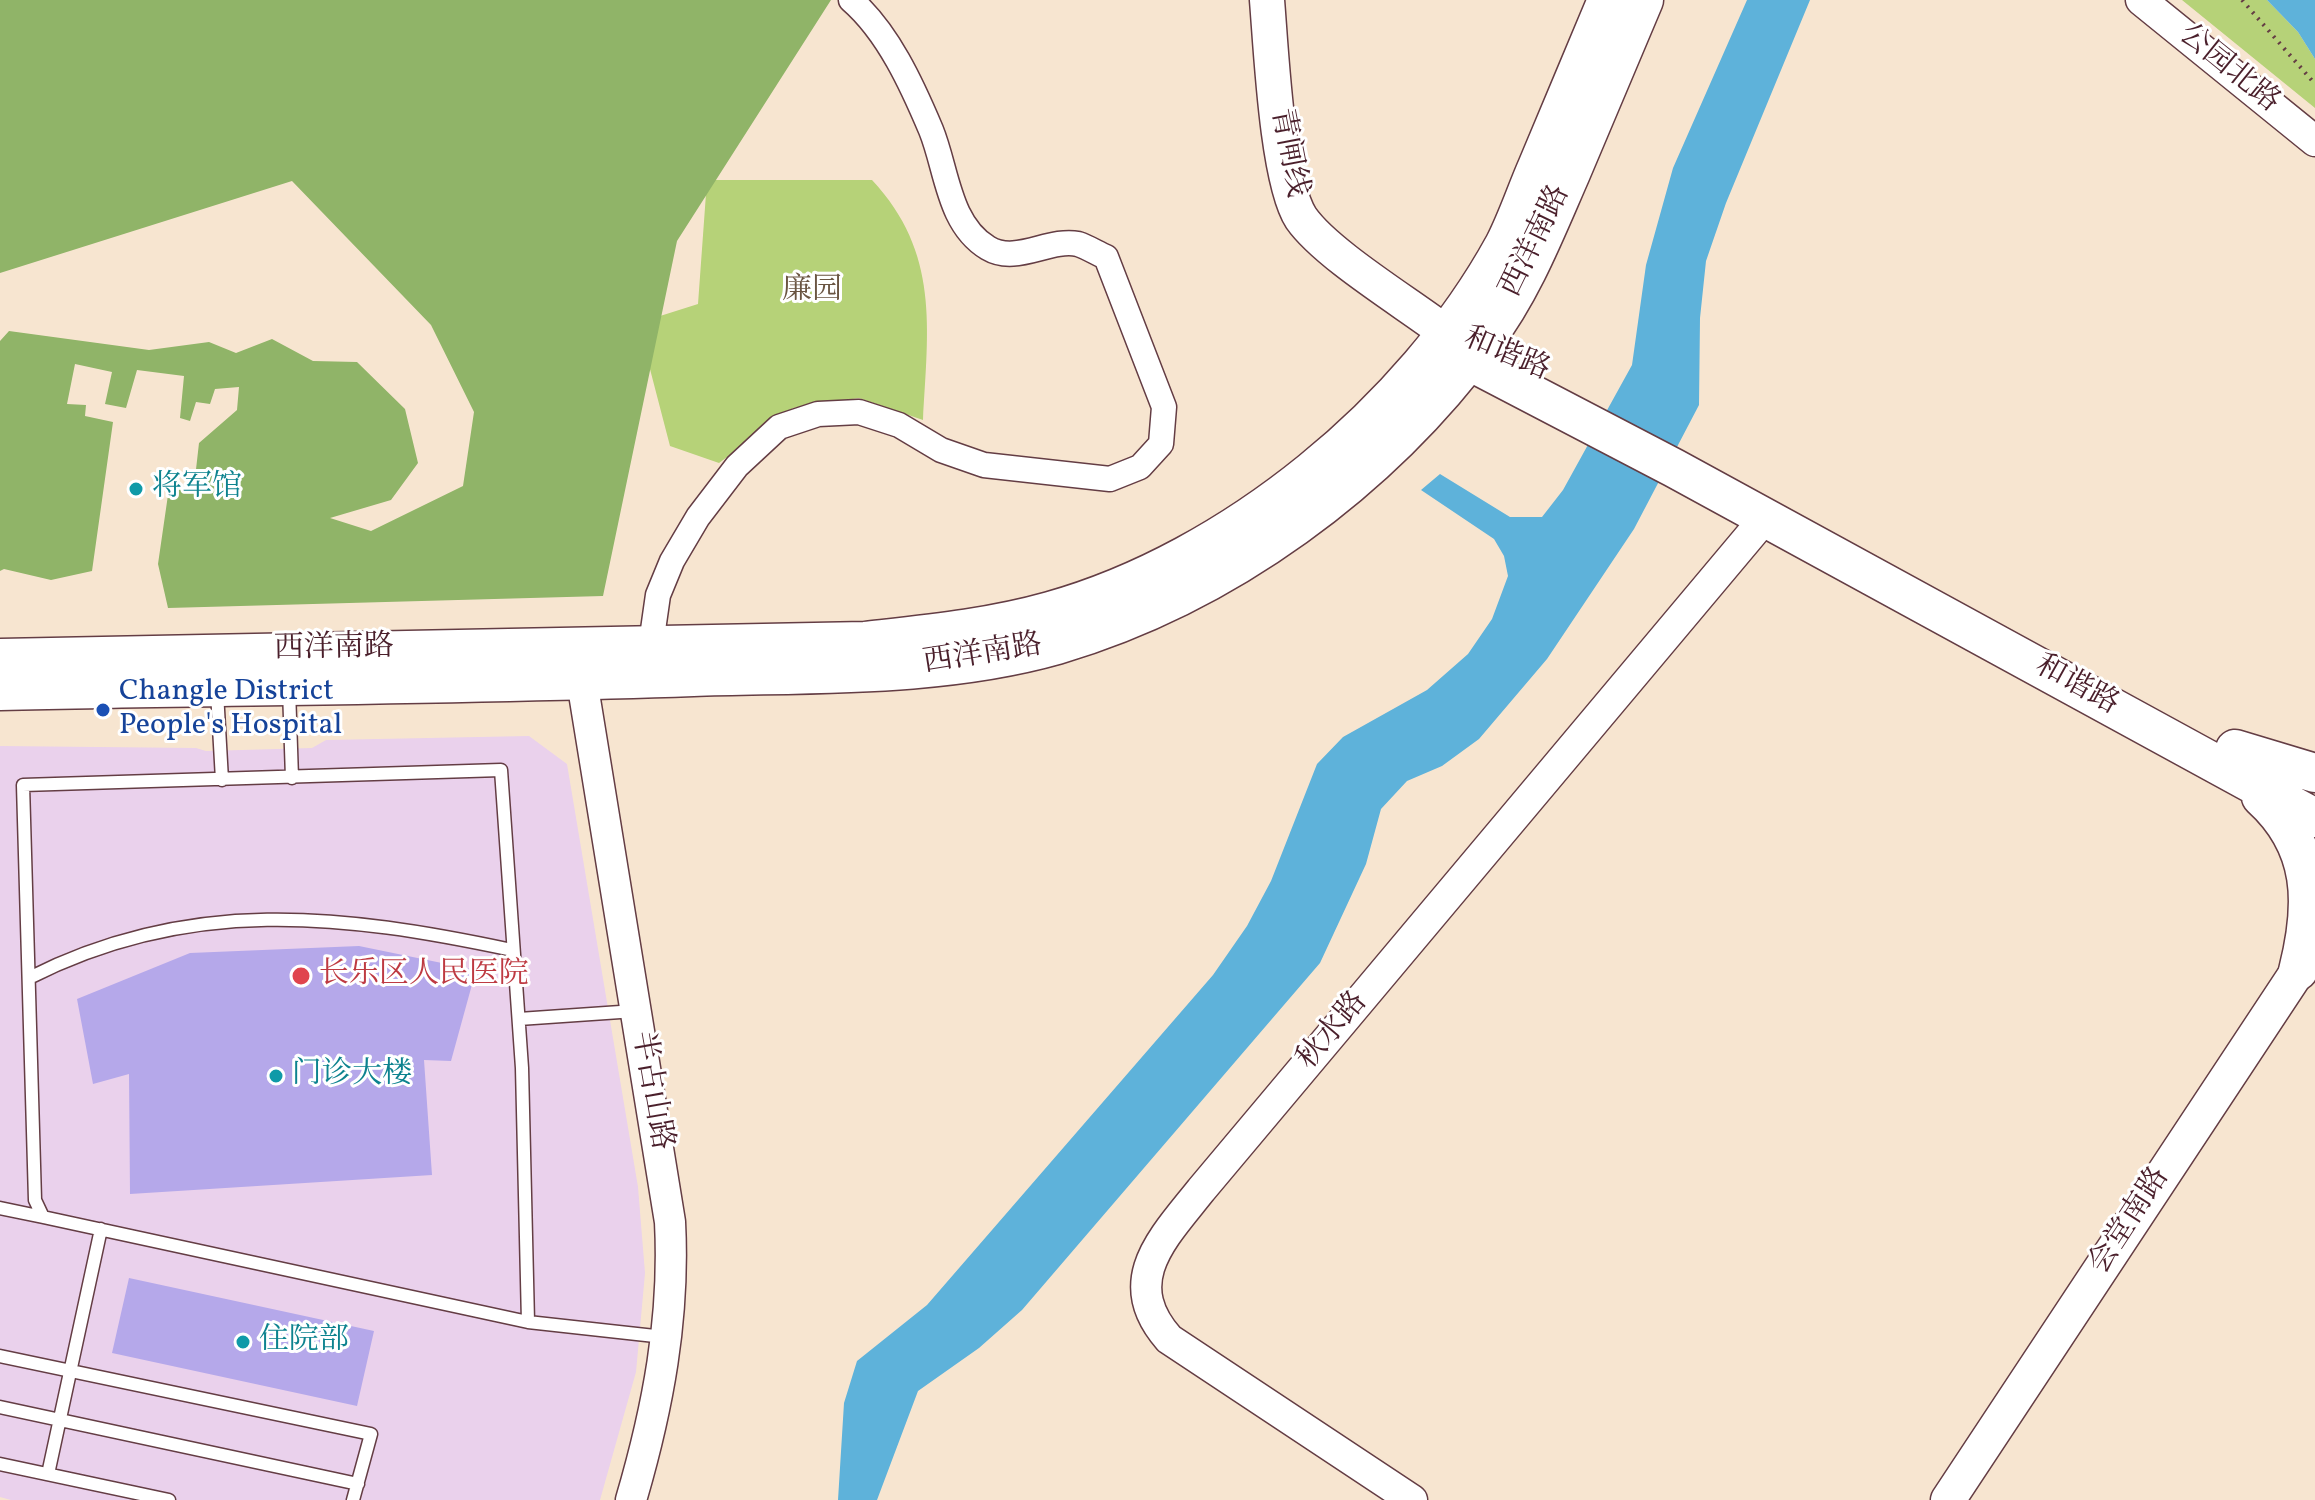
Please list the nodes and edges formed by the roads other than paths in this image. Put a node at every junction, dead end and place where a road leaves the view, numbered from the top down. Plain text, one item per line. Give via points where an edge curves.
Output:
1 (851, 0) edge
2 (1267, 0) edge
3 (1607, 0) edge
4 (1644, 0) edge
5 (2141, 0) edge
6 (2315, 141) edge
7 (1466, 344) junction
8 (1678, 457) junction
9 (1765, 518) junction
10 (651, 644) junction
11 (0, 658) edge
12 (582, 681) junction
13 (289, 684) junction
14 (217, 686) junction
15 (0, 691) edge
16 (2233, 760) junction
17 (2315, 773) edge
18 (292, 778) junction
19 (222, 780) junction
20 (2315, 793) edge
21 (2315, 818) edge
22 (512, 950) junction
23 (2309, 966) edge
24 (29, 978) junction
25 (635, 1011) junction
26 (519, 1019) junction
27 (0, 1208) edge
28 (43, 1217) junction
29 (101, 1229) junction
30 (528, 1322) junction
31 (667, 1337) junction
32 (0, 1356) edge
33 (70, 1370) junction
34 (0, 1407) edge
35 (60, 1420) junction
36 (0, 1464) edge
37 (48, 1474) junction
38 (358, 1484) junction
39 (169, 1500) edge
40 (353, 1500) edge
41 (631, 1500) edge
42 (1412, 1500) edge
43 (1948, 1500) edge
44 (1975, 1500) edge

1 - 10 street via 874,23 902,71 931,130 961,223 989,249 1014,254 1077,244 1106,257 1164,407 1161,444 1140,467 1110,479 984,465 859,412 818,414 779,427 737,466 672,561 658,595
2 - 7 main road, 青闸线 via 1277,113 1300,216 1321,241
3 - 7 main road, 西洋南路
4 - 7 main road, 西洋南路 via 1535,257
5 - 6 street, 公园北路
7 - 8 main road, 和谐路
7 - 10 main road, 西洋南路 via 1396,389 1300,482 1210,544 1145,576 1051,611 970,629 865,641
7 - 12 main road, 西洋南路 via 1425,411 1342,491 1273,542 1187,592 1104,629 1050,647 935,665
8 - 9 main road, 和谐路
8 - 16 main road, 和谐路
9 - 16 main road, 和谐路
9 - 42 street, 秋水路 via 1184,1212 1146,1273 1148,1309 1169,1339
10 - 11 main road, 西洋南路
12 - 13 main road, 西洋南路
12 - 25 street, 半占山路
13 - 14 main road, 西洋南路
13 - 18 lane
14 - 15 main road, 西洋南路
14 - 19 lane
16 - 17 main road
16 - 20 main road, 和谐路
16 - 21 main road, 和谐路
16 - 23 main road via 2282,818 2306,867
18 - 19 lane
18 - 22 lane via 501,770
19 - 24 lane via 23,785
22 - 24 lane via 385,926 302,918 213,922 128,939
22 - 26 lane
23 - 43 main road, 会堂南路
23 - 44 main road, 会堂南路
24 - 28 lane via 35,1200
25 - 26 lane
25 - 31 street, 半占山路 via 670,1222
26 - 30 lane
27 - 28 lane
28 - 29 lane
29 - 30 lane
29 - 33 lane
30 - 31 lane
31 - 41 street, 半占山路 via 655,1413
32 - 33 lane
33 - 35 lane
33 - 38 lane via 371,1434
34 - 35 lane
35 - 37 lane
35 - 38 lane
36 - 37 lane
37 - 39 lane
38 - 40 lane

